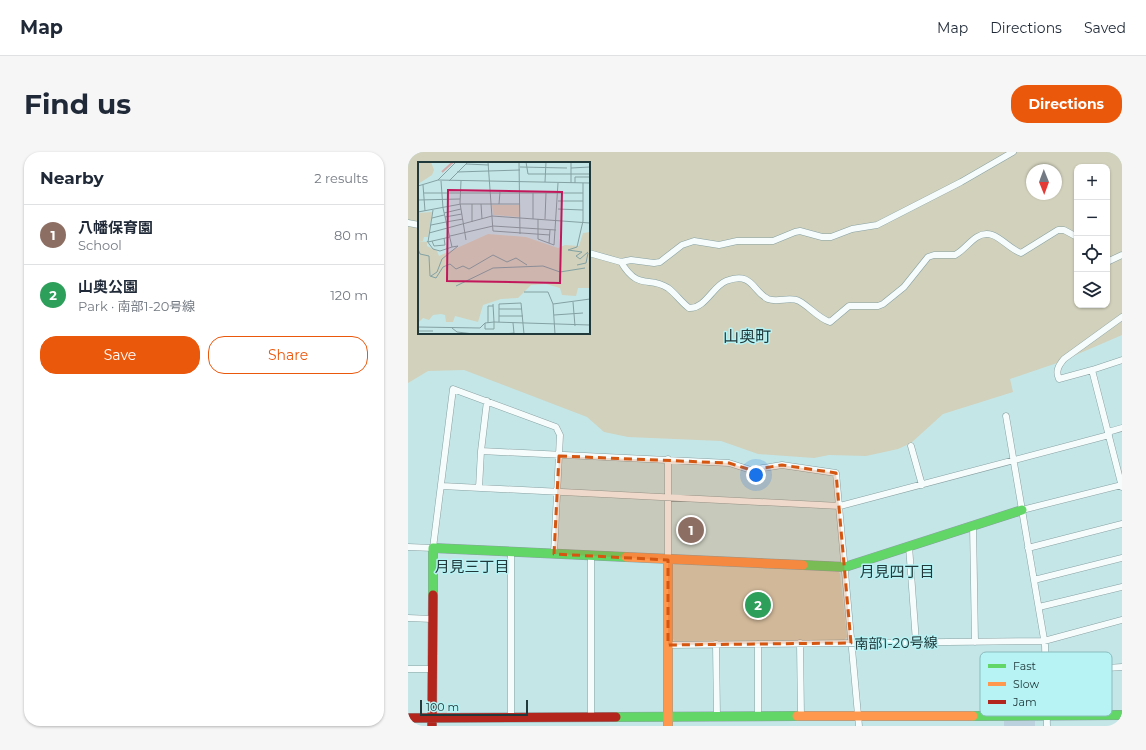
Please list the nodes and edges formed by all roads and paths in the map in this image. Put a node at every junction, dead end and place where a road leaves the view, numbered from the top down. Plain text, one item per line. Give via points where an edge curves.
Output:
1 (1012, 152) edge
2 (408, 223) edge
3 (418, 225) edge
4 (1075, 236) edge
5 (590, 254) edge
6 (1122, 254) edge
7 (1110, 260) edge
8 (621, 262) junction
9 (1122, 317) edge
10 (1122, 360) edge
11 (1092, 370) junction
12 (487, 401) junction
13 (1006, 416) dead end
14 (1122, 428) edge
15 (1108, 433) junction
16 (911, 446) dead end
17 (481, 451) junction
18 (560, 456) junction
19 (668, 459) junction
20 (1014, 460) junction
21 (922, 485) junction
22 (442, 486) junction
23 (1122, 486) edge
24 (479, 488) junction
25 (557, 492) junction
26 (668, 498) junction
27 (840, 506) junction
28 (1022, 510) junction
29 (1122, 524) edge
30 (973, 525) junction
31 (909, 546) junction
32 (408, 547) edge
33 (433, 548) junction
34 (1028, 548) junction
35 (511, 552) junction
36 (554, 554) junction
37 (591, 555) junction
38 (1122, 558) edge
39 (668, 560) junction
40 (845, 567) junction
41 (1034, 580) junction
42 (1122, 587) edge
43 (1039, 608) junction
44 (408, 618) edge
45 (432, 619) junction
46 (1122, 620) edge
47 (1044, 641) junction
48 (916, 642) junction
49 (975, 642) junction
50 (800, 643) junction
51 (716, 644) junction
52 (758, 644) junction
53 (851, 644) junction
54 (668, 645) junction
55 (1045, 652) edge
56 (1122, 668) edge
57 (408, 669) edge
58 (432, 669) junction
59 (1112, 669) edge
60 (1112, 715) edge
61 (1122, 715) edge
62 (801, 716) junction
63 (858, 716) junction
64 (1047, 716) joint
65 (717, 717) junction
66 (758, 717) junction
67 (408, 718) edge
68 (511, 718) junction
69 (591, 718) junction
70 (668, 721) edge
71 (432, 722) edge
72 (859, 726) edge
73 (1047, 726) edge

1 - 8 street via 961,182 877,225 852,229 831,237 795,232 773,241 737,241 719,245 694,241 682,245 660,262
2 - 3 street
4 - 8 street via 1058,230 1022,253 992,234 983,234 955,255 928,257 904,287 883,304 849,306 830,322 800,301 767,298 745,280 724,282 696,307 689,308 668,288 634,278
5 - 8 street
6 - 7 street
9 - 11 street via 1064,358 1057,374 1059,379
10 - 11 street
11 - 15 street
12 - 17 street
12 - 18 street via 556,427 560,435
12 - 22 street via 453,389
13 - 20 street
14 - 15 street
15 - 20 street
15 - 23 street
16 - 21 street
17 - 18 street
17 - 24 street
18 - 19 street
18 - 25 street
19 - 26 street
19 - 27 street via 728,463 751,470 782,465 836,473
20 - 21 street
20 - 28 street
21 - 27 street
22 - 24 street
22 - 33 street
23 - 28 street
24 - 25 street
25 - 26 street
25 - 36 street
26 - 27 street
26 - 39 street
27 - 40 street
28 - 30 street
28 - 34 street
29 - 34 street
30 - 31 street
30 - 49 street
31 - 40 street
31 - 48 street
32 - 33 street
33 - 35 street
33 - 45 street
34 - 41 street
35 - 36 street
35 - 68 street
36 - 37 street
37 - 39 street
37 - 69 street
38 - 41 street
39 - 40 street
39 - 54 street
40 - 53 street
41 - 43 street
42 - 43 street
43 - 47 street
44 - 45 street
45 - 58 street
46 - 47 street, 南部1-20号線
47 - 49 street, 南部1-20号線
47 - 55 street
48 - 49 street, 南部1-20号線
48 - 53 street, 南部1-20号線
50 - 52 street, 南部1-20号線
50 - 53 street, 南部1-20号線
50 - 62 street
51 - 52 street, 南部1-20号線
51 - 54 street, 南部1-20号線
51 - 65 street
52 - 66 street
53 - 63 street
54 - 70 street
56 - 59 street
57 - 58 street
58 - 71 street
60 - 61 street
62 - 63 street
62 - 66 street
63 - 64 street
63 - 72 street
64 - 73 street
65 - 66 street
65 - 70 street
67 - 71 street
68 - 69 street
68 - 71 street
69 - 70 street

